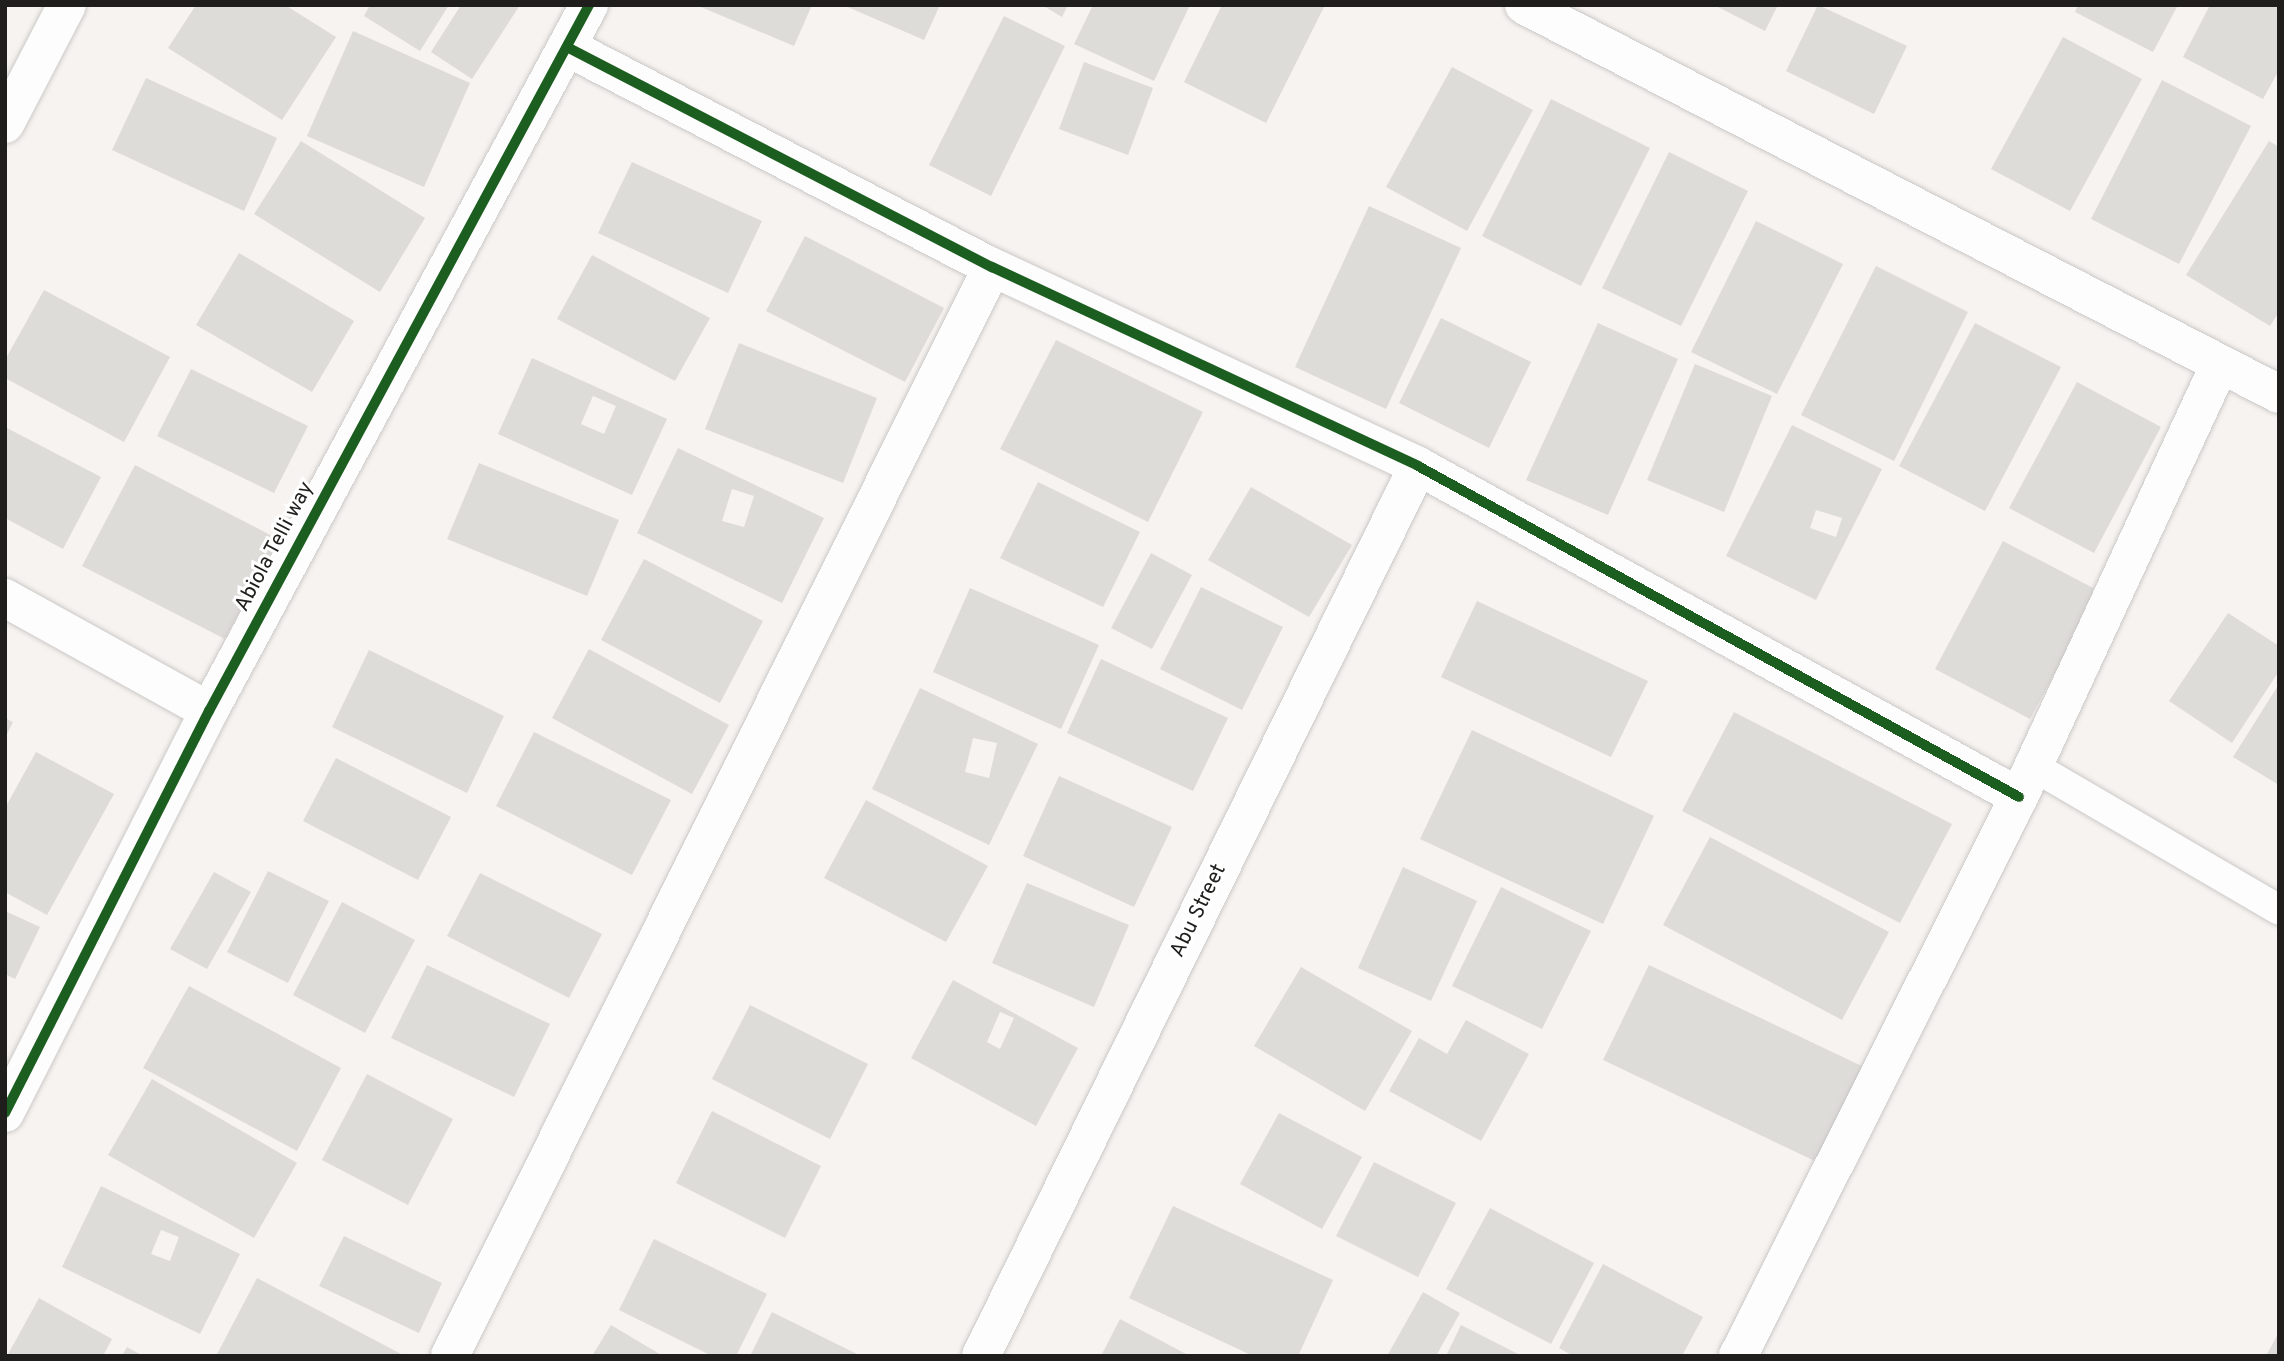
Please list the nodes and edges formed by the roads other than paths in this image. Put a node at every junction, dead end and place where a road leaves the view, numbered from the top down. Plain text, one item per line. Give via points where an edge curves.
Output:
1 (66, 5) edge
2 (589, 5) edge
3 (1524, 5) edge
4 (567, 47) junction
5 (5, 124) edge
6 (992, 267) junction
7 (2220, 364) junction
8 (2279, 394) edge
9 (1418, 466) junction
10 (5, 598) edge
11 (209, 710) junction
12 (2026, 781) junction
13 (2279, 910) edge
14 (5, 1113) edge
15 (450, 1356) edge
16 (981, 1356) edge
17 (1738, 1356) edge

1 - 5 street
2 - 4 street, Abiola Telli way
3 - 7 street
4 - 6 street
4 - 11 street, Abiola Telli way
6 - 9 street
6 - 15 street
7 - 8 street
7 - 12 street
9 - 12 street
9 - 16 street, Abu Street
10 - 11 street
11 - 14 street, Abiola Telli way
12 - 13 lane
12 - 17 street

